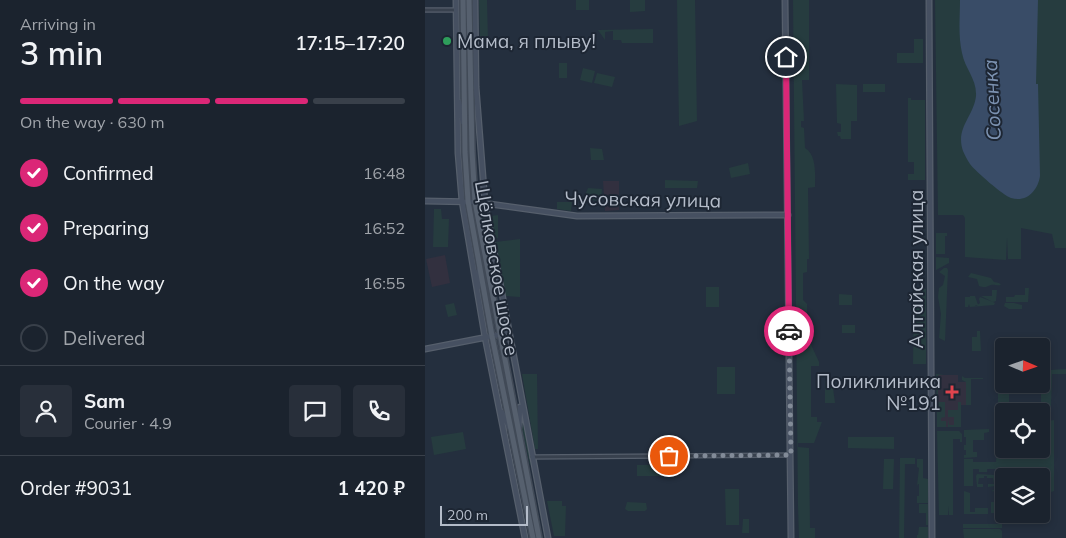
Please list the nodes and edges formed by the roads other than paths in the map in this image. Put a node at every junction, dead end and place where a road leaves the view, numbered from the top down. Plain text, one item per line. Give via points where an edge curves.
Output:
1 (456, 0) edge
2 (463, 0) edge
3 (469, 0) edge
4 (475, 0) edge
5 (785, 0) edge
6 (929, 0) edge
7 (425, 10) edge
8 (456, 10) junction
9 (466, 16) junction
10 (476, 87) junction
11 (457, 91) junction
12 (471, 131) junction
13 (464, 132) junction
14 (425, 201) edge
15 (462, 201) junction
16 (468, 201) junction
17 (475, 202) junction
18 (485, 203) junction
19 (787, 215) junction
20 (482, 236) junction
21 (479, 261) junction
22 (500, 290) junction
23 (478, 298) junction
24 (508, 333) junction
25 (500, 334) junction
26 (493, 336) junction
27 (485, 337) junction
28 (425, 348) edge
29 (521, 398) junction
30 (498, 404) junction
31 (519, 433) junction
32 (513, 435) junction
33 (791, 455) junction
34 (532, 457) junction
35 (525, 538) edge
36 (533, 538) edge
37 (539, 538) edge
38 (548, 538) edge
39 (791, 538) edge
40 (932, 538) edge

1 - 8 street
2 - 9 main road, Щёлковское шоссе
3 - 9 main road, Щёлковское шоссе
4 - 10 street
5 - 19 street
6 - 40 street, Алтайская улица
7 - 8 street
8 - 11 street
9 - 12 main road, Щёлковское шоссе
9 - 13 main road, Щёлковское шоссе
10 - 12 street
10 - 18 street
11 - 13 street
11 - 15 street
12 - 17 main road, Щёлковское шоссе
13 - 16 main road, Щёлковское шоссе
14 - 15 street, Чусовская улица
15 - 16 street, Чусовская улица
15 - 23 street
16 - 17 street, Чусовская улица
16 - 21 main road, Щёлковское шоссе
17 - 18 street, Чусовская улица
17 - 20 main road, Щёлковское шоссе
18 - 19 street, Чусовская улица via 577,216
18 - 22 street
19 - 33 street
20 - 22 street
20 - 25 main road, Щёлковское шоссе
21 - 23 street
21 - 26 main road, Щёлковское шоссе
22 - 24 street
23 - 27 street
24 - 25 street
24 - 29 street
25 - 26 street
25 - 31 main road, Щёлковское шоссе
26 - 27 street
26 - 32 main road, Щёлковское шоссе
27 - 28 street
27 - 30 street
29 - 31 street
29 - 34 street
30 - 32 street
30 - 35 street
31 - 37 main road, Щёлковское шоссе
32 - 36 main road, Щёлковское шоссе
33 - 34 street
33 - 39 street
34 - 38 street

